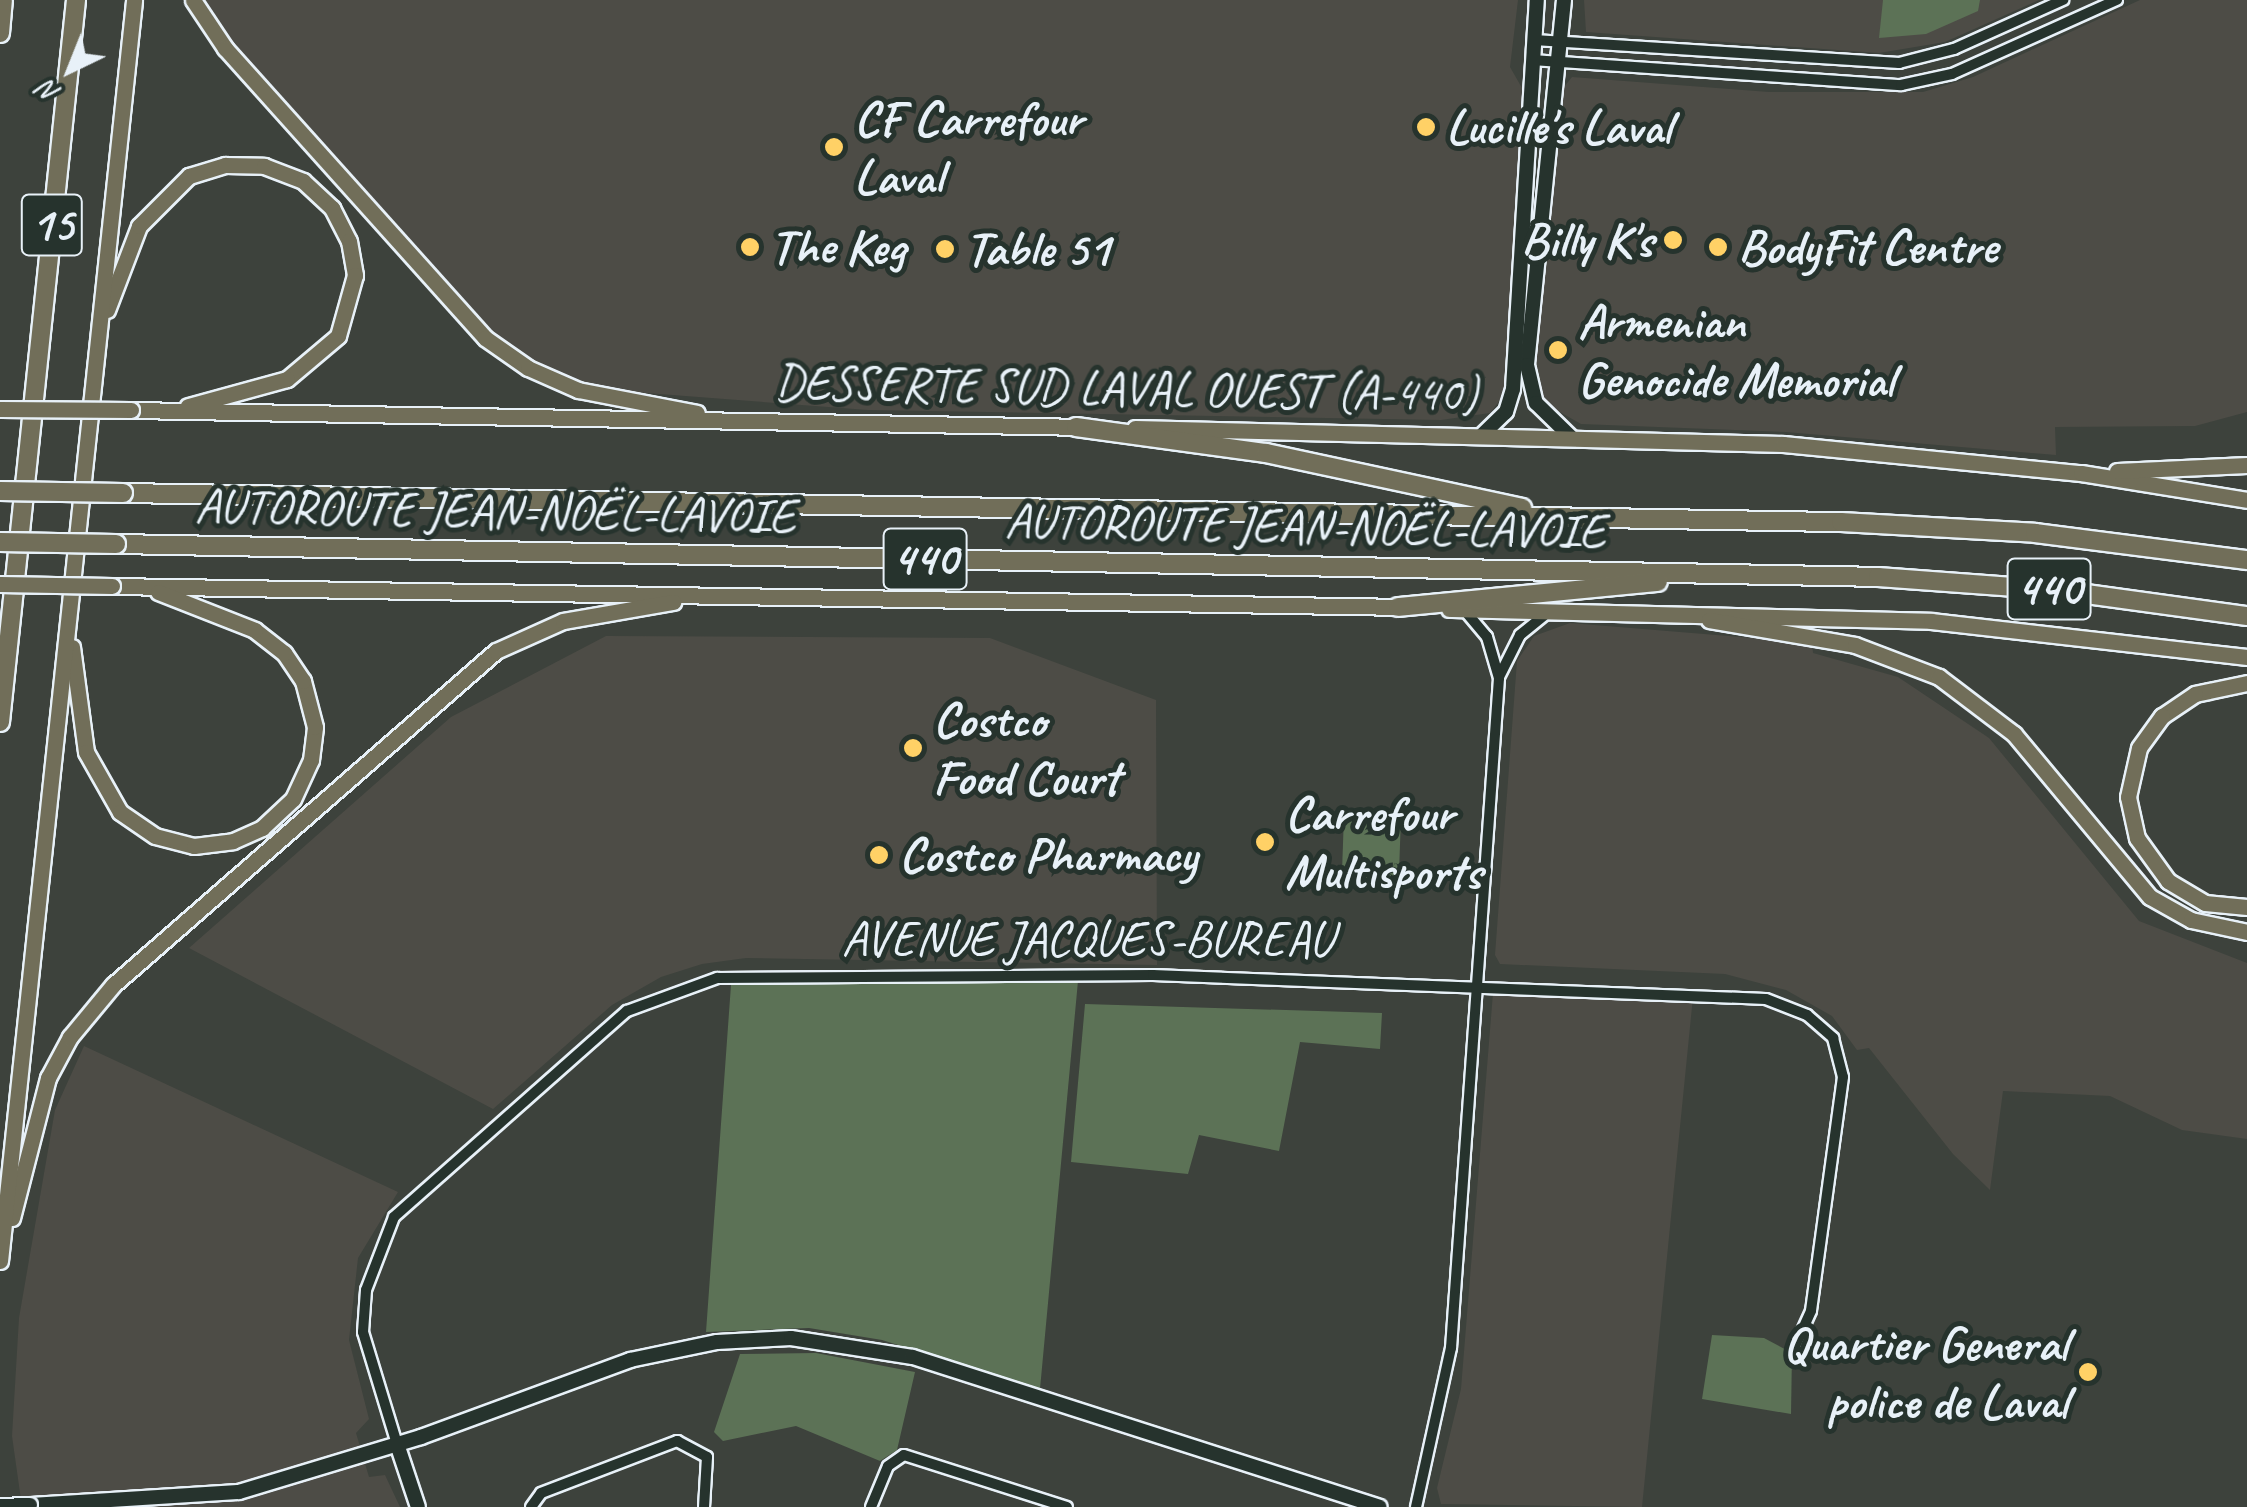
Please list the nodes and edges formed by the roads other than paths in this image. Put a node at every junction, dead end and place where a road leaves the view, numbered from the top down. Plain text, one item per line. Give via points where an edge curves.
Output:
1 (4, 0) edge
2 (76, 0) edge
3 (134, 0) edge
4 (193, 0) edge
5 (1538, 0) edge
6 (1564, 0) edge
7 (2063, 0) edge
8 (2117, 0) edge
9 (0, 33) edge
10 (1534, 40) junction
11 (1560, 40) junction
12 (1532, 60) junction
13 (1557, 62) junction
14 (99, 333) junction
15 (0, 409) edge
16 (170, 411) junction
17 (744, 421) junction
18 (1076, 427) junction
19 (1482, 435) junction
20 (1571, 437) junction
21 (2247, 465) edge
22 (2081, 473) junction
23 (0, 491) edge
24 (2247, 500) edge
25 (1563, 516) junction
26 (0, 542) edge
27 (2247, 560) edge
28 (1733, 573) junction
29 (0, 584) edge
30 (144, 586) junction
31 (706, 596) junction
32 (1398, 607) junction
33 (1463, 609) junction
34 (1549, 612) junction
35 (2247, 616) edge
36 (69, 619) junction
37 (1705, 619) junction
38 (2247, 657) edge
39 (1499, 678) junction
40 (2247, 683) edge
41 (0, 722) edge
42 (2247, 907) edge
43 (2247, 932) edge
44 (1479, 984) junction
45 (0, 1261) edge
46 (0, 1271) edge
47 (1792, 1353) dead end
48 (397, 1444) junction
49 (0, 1496) edge
50 (1, 1506) edge
51 (30, 1506) edge
52 (418, 1507) edge
53 (531, 1507) edge
54 (704, 1507) edge
55 (871, 1507) edge
56 (1067, 1507) edge
57 (1379, 1507) edge
58 (1416, 1507) edge

1 - 9 highway
2 - 41 highway, 15
3 - 14 main road
4 - 17 main road via 238,64 499,350 543,376 600,396
5 - 10 street
6 - 11 street
7 - 11 street via 1954,49 1890,64
8 - 13 street via 1922,83 1851,84
10 - 11 street
10 - 12 street
11 - 13 street
12 - 13 street
12 - 19 street via 1513,389 1506,412
13 - 20 street via 1527,374 1536,403
14 - 16 main road via 139,226 189,176 226,165 264,166 291,174 324,198 344,229 354,263 353,298 338,336 287,379
14 - 36 main road
15 - 16 main road, DESSERTE SUD LAVAL OUEST (A-440), bridge
16 - 17 main road, DESSERTE SUD LAVAL OUEST (A-440)
17 - 18 main road, DESSERTE SUD LAVAL OUEST (A-440)
18 - 19 main road, DESSERTE SUD LAVAL OUEST (A-440)
18 - 25 highway via 1266,453
19 - 20 main road, DESSERTE SUD LAVAL OUEST (A-440)
20 - 22 main road, DESSERTE SUD LAVAL OUEST (A-440) via 1839,448
21 - 22 main road
22 - 24 main road, DESSERTE SUD LAVAL OUEST (A-440)
23 - 25 highway, AUTOROUTE JEAN-NOËL-LAVOIE / 440, bridge
25 - 27 highway, AUTOROUTE JEAN-NOËL-LAVOIE / 440 via 1972,528
26 - 28 highway, AUTOROUTE JEAN-NOËL-LAVOIE / 440, bridge
28 - 32 highway
28 - 35 highway, AUTOROUTE JEAN-NOËL-LAVOIE / 440 via 2006,585
29 - 30 main road, bridge
30 - 31 main road
30 - 36 main road via 255,630 284,653 303,682 315,726 308,772 287,807 252,834 220,844 182,844 144,830 113,804 82,740
31 - 32 main road
31 - 46 main road via 563,621 496,651 104,994 70,1036 42,1092
32 - 33 main road
33 - 34 main road
33 - 39 street via 1486,636
34 - 37 main road
34 - 39 street via 1520,634
36 - 45 main road
37 - 38 main road via 1964,623
37 - 43 main road via 1725,628 1856,644 1951,684 2014,734 2150,896 2192,920
39 - 44 street
40 - 42 main road via 2195,694 2162,716 2139,748 2128,797 2136,838 2168,882 2205,902
44 - 47 street, AVENUE JACQUES-BUREAU via 1766,999 1807,1015 1833,1038 1843,1077 1811,1311
44 - 48 street, AVENUE JACQUES-BUREAU via 1064,974 717,978 672,990 602,1030 394,1217 366,1290 363,1332
44 - 58 street via 1450,1359
48 - 51 street via 225,1495
48 - 52 street, AVENUE JACQUES-BUREAU
48 - 57 street via 630,1360 717,1342 808,1339 913,1357
49 - 50 main road
50 - 51 street, bridge
53 - 54 street via 541,1493 677,1440 708,1457
55 - 56 street via 888,1466 904,1456

